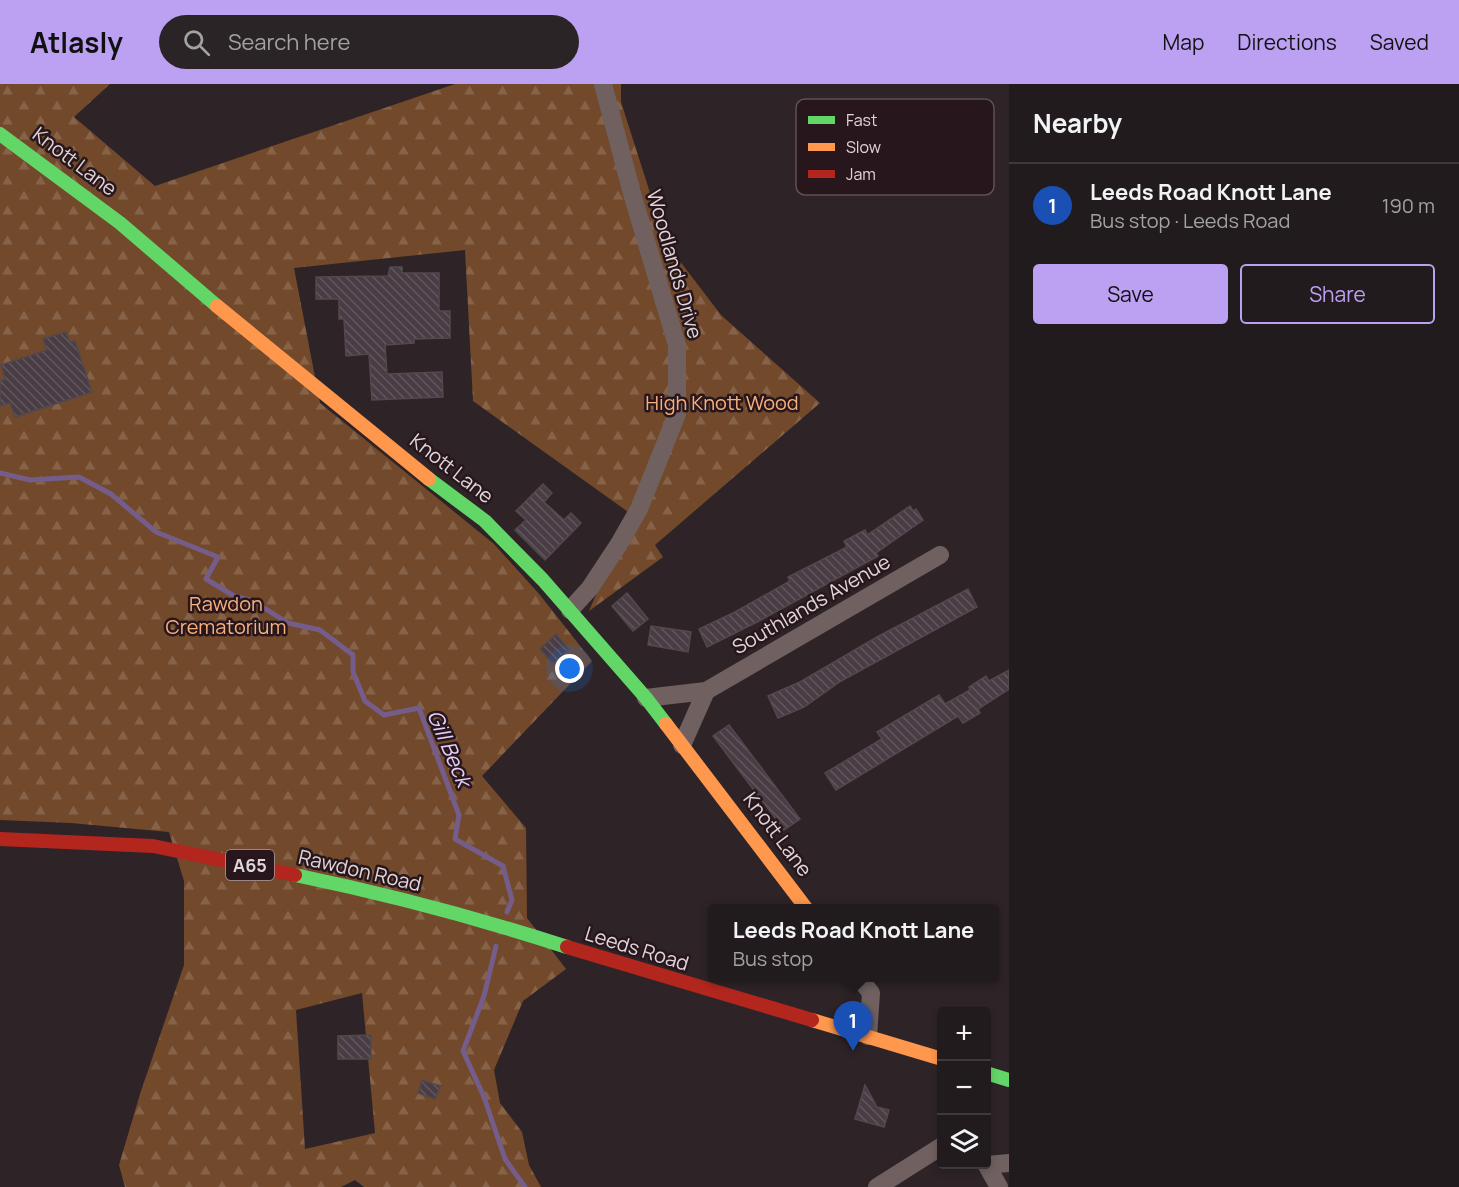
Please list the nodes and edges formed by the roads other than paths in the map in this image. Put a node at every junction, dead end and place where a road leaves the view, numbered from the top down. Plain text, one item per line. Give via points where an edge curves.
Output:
1 (603, 84) edge
2 (0, 134) edge
3 (940, 555) dead end
4 (570, 610) junction
5 (706, 691) junction
6 (646, 698) junction
7 (682, 745) junction
8 (0, 839) edge
9 (802, 904) edge
10 (495, 924) joint
11 (862, 982) edge
12 (868, 1036) junction
13 (937, 1057) edge
14 (991, 1074) edge
15 (1009, 1080) edge
16 (937, 1149) edge
17 (1009, 1163) edge
18 (991, 1165) edge
19 (989, 1169) edge
20 (877, 1187) edge
21 (999, 1187) edge

1 - 4 street, Woodlands Drive via 677,345 677,414 639,508 590,588
2 - 4 street, Knott Lane via 120,223 235,322 484,521
3 - 5 street, Southlands Avenue
4 - 6 street, Knott Lane
5 - 6 street, Southlands Avenue
5 - 7 street
6 - 7 street, Knott Lane
7 - 9 street, Knott Lane
8 - 10 street, Rawdon Road / A65 via 153,846 363,889
10 - 12 street, Leeds Road / A65
11 - 12 street via 871,993
12 - 13 street, Leeds Road / A65
14 - 15 street
16 - 20 street
17 - 18 street
19 - 21 street

